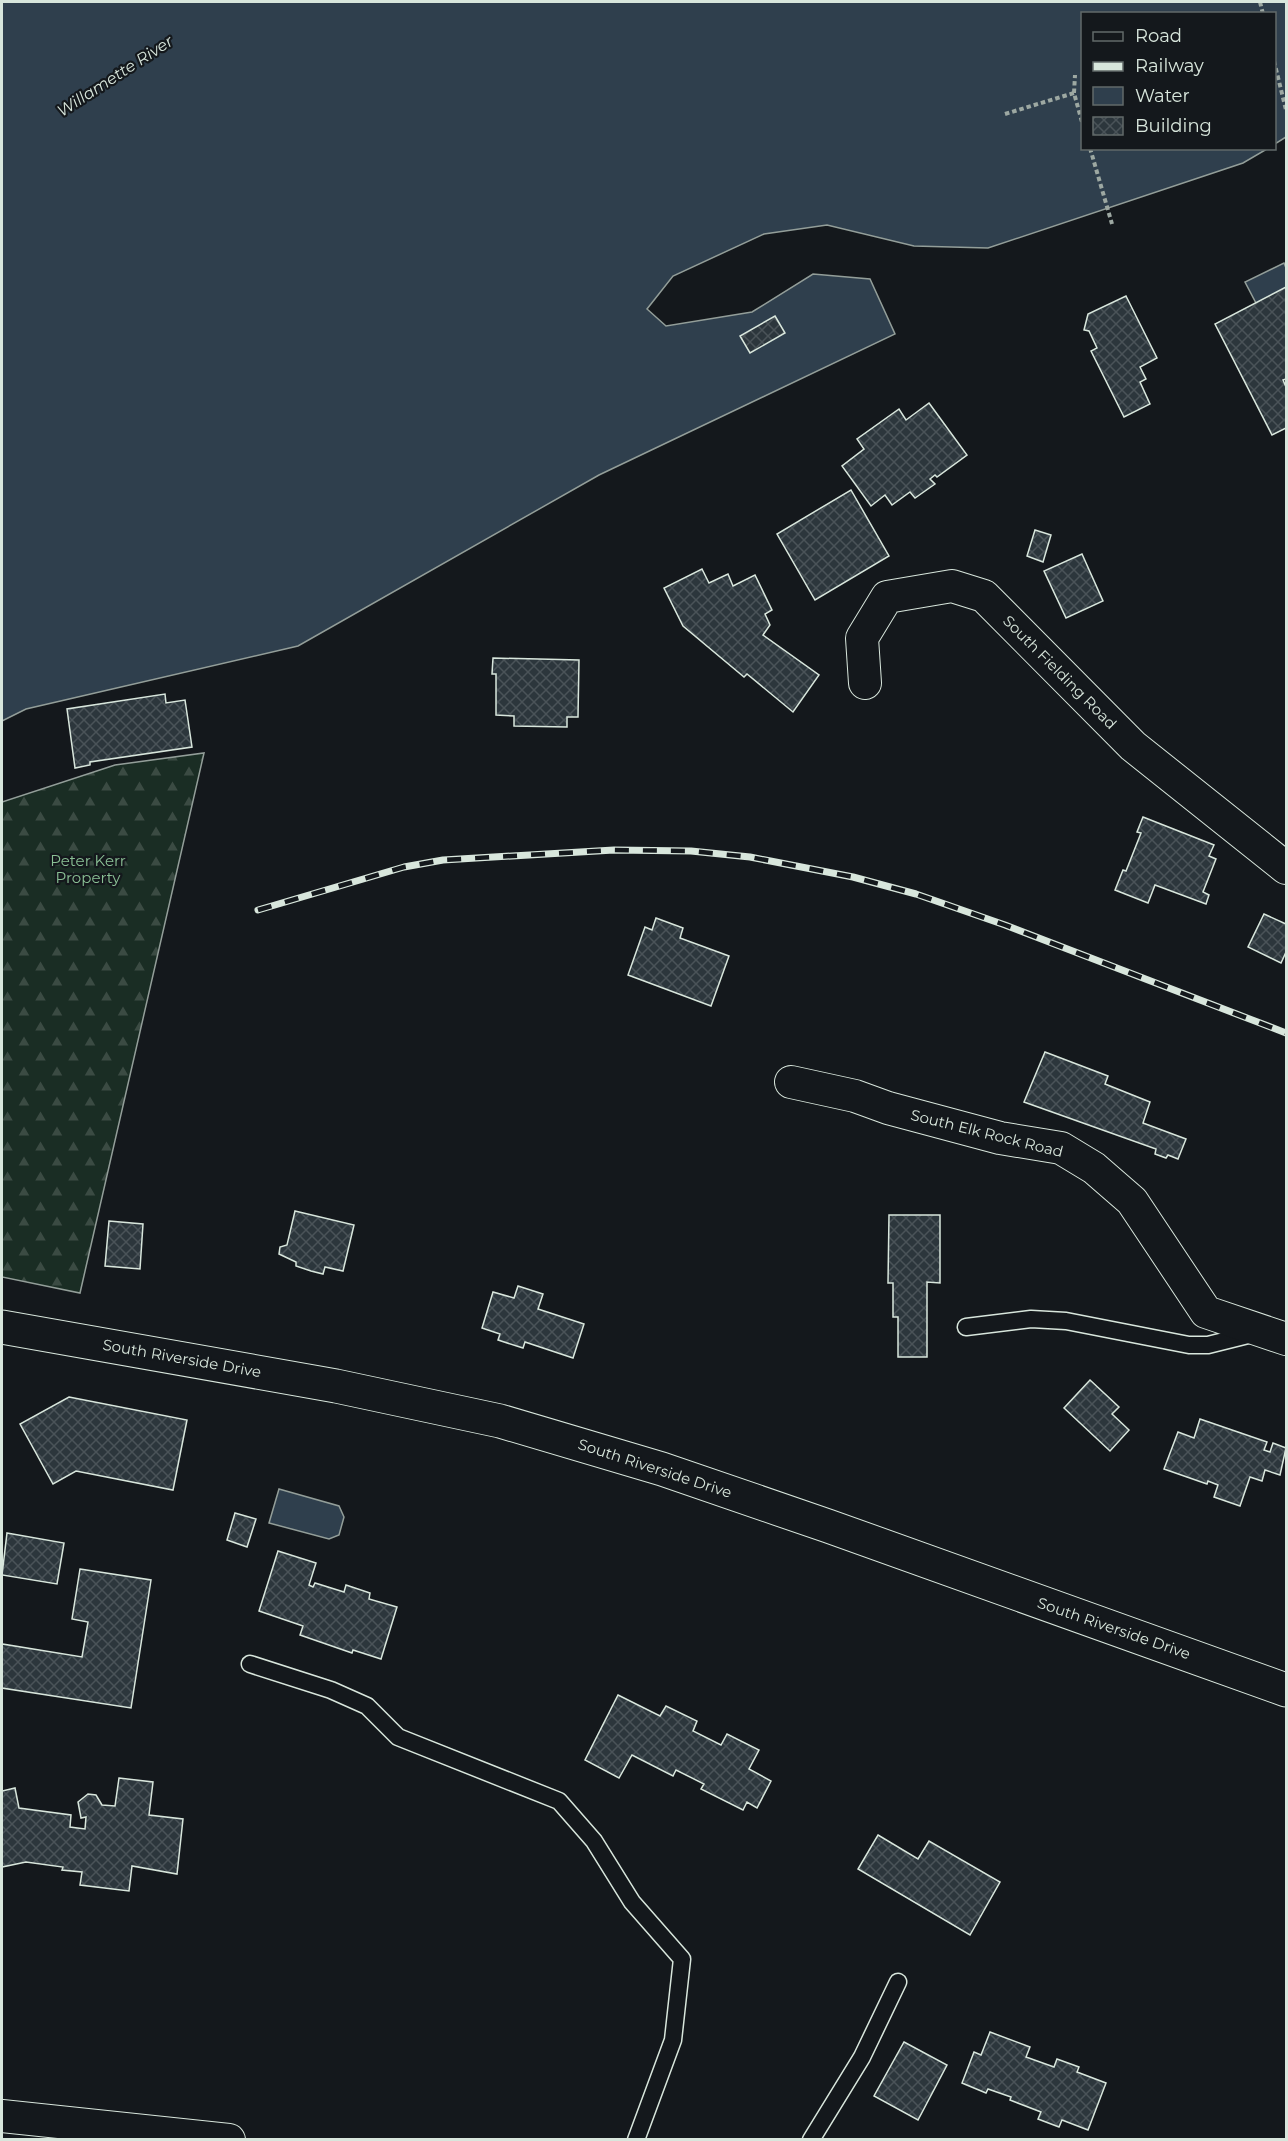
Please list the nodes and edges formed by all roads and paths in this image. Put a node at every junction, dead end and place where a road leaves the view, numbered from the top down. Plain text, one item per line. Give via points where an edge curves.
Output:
1 (1276, 65) edge
2 (1075, 75) dead end
3 (1074, 93) junction
4 (1287, 110) edge
5 (1005, 114) dead end
6 (1081, 116) edge
7 (1091, 150) edge
8 (1112, 224) dead end
9 (865, 683) dead end
10 (1287, 868) edge
11 (791, 1082) dead end
12 (2, 1327) edge
13 (966, 1327) dead end
14 (1275, 1335) edge
15 (250, 1664) dead end
16 (1287, 1690) edge
17 (898, 1982) dead end
18 (2, 2115) edge
19 (229, 2139) edge
20 (636, 2139) edge
21 (811, 2139) edge

1 - 4 path
2 - 3 path
3 - 5 path
3 - 6 path
7 - 8 path
9 - 10 street, South Fielding Road via 862,638 887,597 952,586 984,596 1133,746
11 - 14 street, South Elk Rock Road via 855,1096 1000,1138 1061,1148 1094,1167 1132,1201 1206,1312
12 - 16 main road, South Riverside Drive via 336,1386 500,1421 828,1526
13 - 14 lane via 1031,1319 1066,1321 1175,1343 1208,1345
15 - 20 lane via 331,1690 367,1706 398,1737 560,1801 594,1841 632,1902 682,1959 673,2040
17 - 21 lane via 862,2057
18 - 19 street

